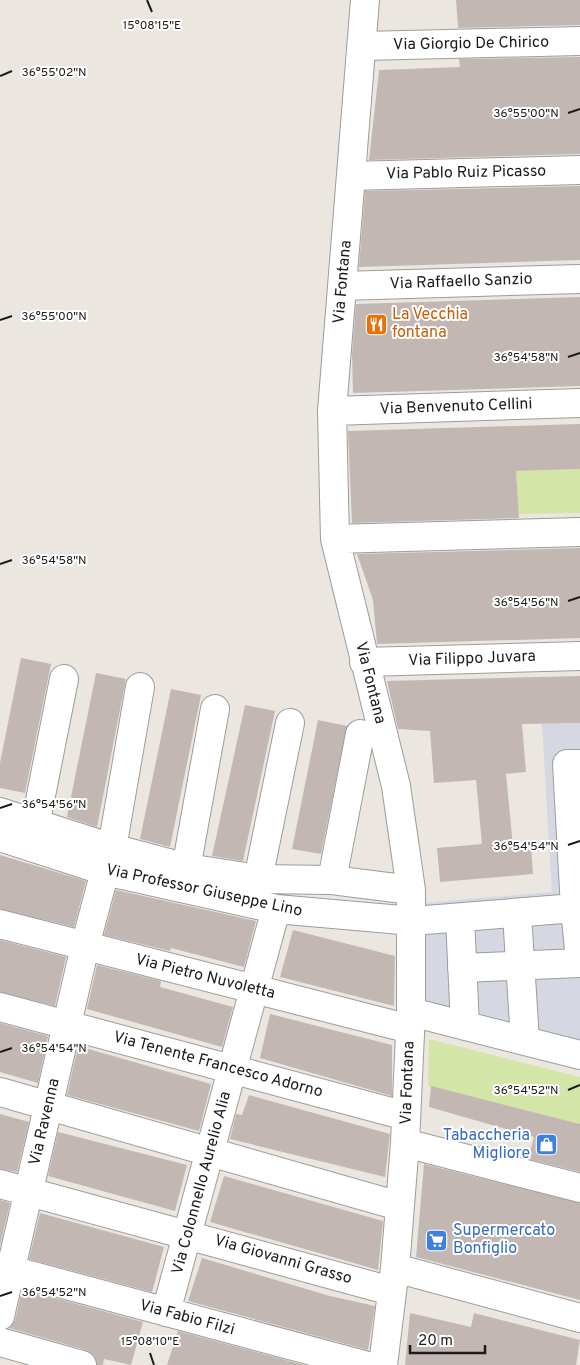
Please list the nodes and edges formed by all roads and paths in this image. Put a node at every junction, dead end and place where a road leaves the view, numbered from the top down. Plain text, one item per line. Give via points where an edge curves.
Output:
1 (365, 0) edge
2 (580, 41) edge
3 (363, 46) junction
4 (580, 170) edge
5 (351, 176) junction
6 (580, 279) edge
7 (342, 286) junction
8 (580, 403) edge
9 (332, 411) junction
10 (580, 532) edge
11 (335, 539) junction
12 (580, 656) edge
13 (364, 662) junction
14 (64, 680) dead end
15 (140, 687) dead end
16 (215, 709) dead end
17 (290, 723) dead end
18 (360, 734) dead end
19 (580, 764) edge
20 (0, 812) edge
21 (575, 818) edge
22 (33, 836) junction
23 (0, 837) edge
24 (109, 860) junction
25 (185, 878) junction
26 (258, 879) junction
27 (332, 880) junction
28 (412, 890) junction
29 (276, 908) junction
30 (578, 908) edge
31 (517, 914) junction
32 (460, 918) junction
33 (413, 921) junction
34 (0, 924) edge
35 (86, 946) junction
36 (580, 962) edge
37 (520, 966) junction
38 (462, 968) junction
39 (254, 990) junction
40 (0, 1007) edge
41 (410, 1021) junction
42 (68, 1025) junction
43 (465, 1026) junction
44 (525, 1041) junction
45 (580, 1055) edge
46 (232, 1069) junction
47 (0, 1092) edge
48 (48, 1106) junction
49 (406, 1116) junction
50 (405, 1143) junction
51 (210, 1152) junction
52 (0, 1184) edge
53 (580, 1188) edge
54 (29, 1192) junction
55 (399, 1206) junction
56 (188, 1234) junction
57 (11, 1270) junction
58 (393, 1279) junction
59 (166, 1312) junction
60 (0, 1316) edge
61 (580, 1318) edge
62 (0, 1342) edge
63 (82, 1365) edge
64 (364, 1365) edge
65 (383, 1365) edge

1 - 3 street, Via Fontana
2 - 3 street, Via Giorgio De Chirico
3 - 5 street, Via Fontana
4 - 5 street, Via Pablo Ruiz Picasso
5 - 7 street, Via Fontana
6 - 7 street, Via Raffaello Sanzio
7 - 9 street, Via Fontana
8 - 9 street, Via Benvenuto Cellini
9 - 11 street, Via Fontana
10 - 11 street
11 - 13 street, Via Fontana
12 - 13 street, Via Filippo Juvara
13 - 28 street, Via Fontana via 396,786
14 - 22 street
15 - 24 street, Via Ravenna
16 - 25 street
17 - 26 street
18 - 27 street
19 - 21 street via 567,764
20 - 22 street
21 - 30 street
22 - 23 street, Via Professor Giuseppe Lino
22 - 24 street, Via Professor Giuseppe Lino
24 - 25 street, Via Professor Giuseppe Lino
24 - 35 street, Via Ravenna
25 - 26 street
25 - 29 street, Via Professor Giuseppe Lino
26 - 27 street
27 - 28 street
28 - 33 street, Via Fontana
29 - 33 street, Via Professor Giuseppe Lino
29 - 39 street, Via Colonnello Aurelio Alia
30 - 31 street, Via Professor Giuseppe Lino
30 - 36 street
31 - 32 street, Via Professor Giuseppe Lino
31 - 37 street
32 - 33 street, Via Professor Giuseppe Lino
32 - 38 street
33 - 41 street, Via Fontana
34 - 35 street, Via Pietro Nuvoletta
35 - 39 street, Via Pietro Nuvoletta
35 - 42 street, Via Ravenna
36 - 37 street
37 - 38 street
37 - 44 street
38 - 43 street
39 - 41 street, Via Pietro Nuvoletta
39 - 46 street, Via Colonnello Aurelio Alia
40 - 42 street, Via Tenente Francesco Adorno
41 - 43 street, Via Pietro Nuvoletta
41 - 49 street, Via Fontana
42 - 46 street, Via Tenente Francesco Adorno
42 - 48 street, Via Ravenna
43 - 44 street, Via Pietro Nuvoletta
44 - 45 street, Via Pietro Nuvoletta
46 - 49 street, Via Tenente Francesco Adorno
46 - 51 street, Via Colonnello Aurelio Alia
47 - 48 street
48 - 51 street
48 - 54 street, Via Ravenna
49 - 50 street, Via Fontana
50 - 53 street
50 - 55 street, Via Fontana
51 - 55 street
51 - 56 street, Via Colonnello Aurelio Alia
52 - 54 street, Via Giovanni Grasso
54 - 56 street, Via Giovanni Grasso
54 - 57 street, Via Ravenna
55 - 58 street, Via Fontana
56 - 58 street, Via Giovanni Grasso
56 - 59 street, Via Colonnello Aurelio Alia
57 - 59 street, Via Fabio Filzi
57 - 60 street, Via Ravenna
58 - 61 street, Via Giovanni Grasso
58 - 65 street, Via Fontana
59 - 64 street, Via Fabio Filzi
62 - 63 street

